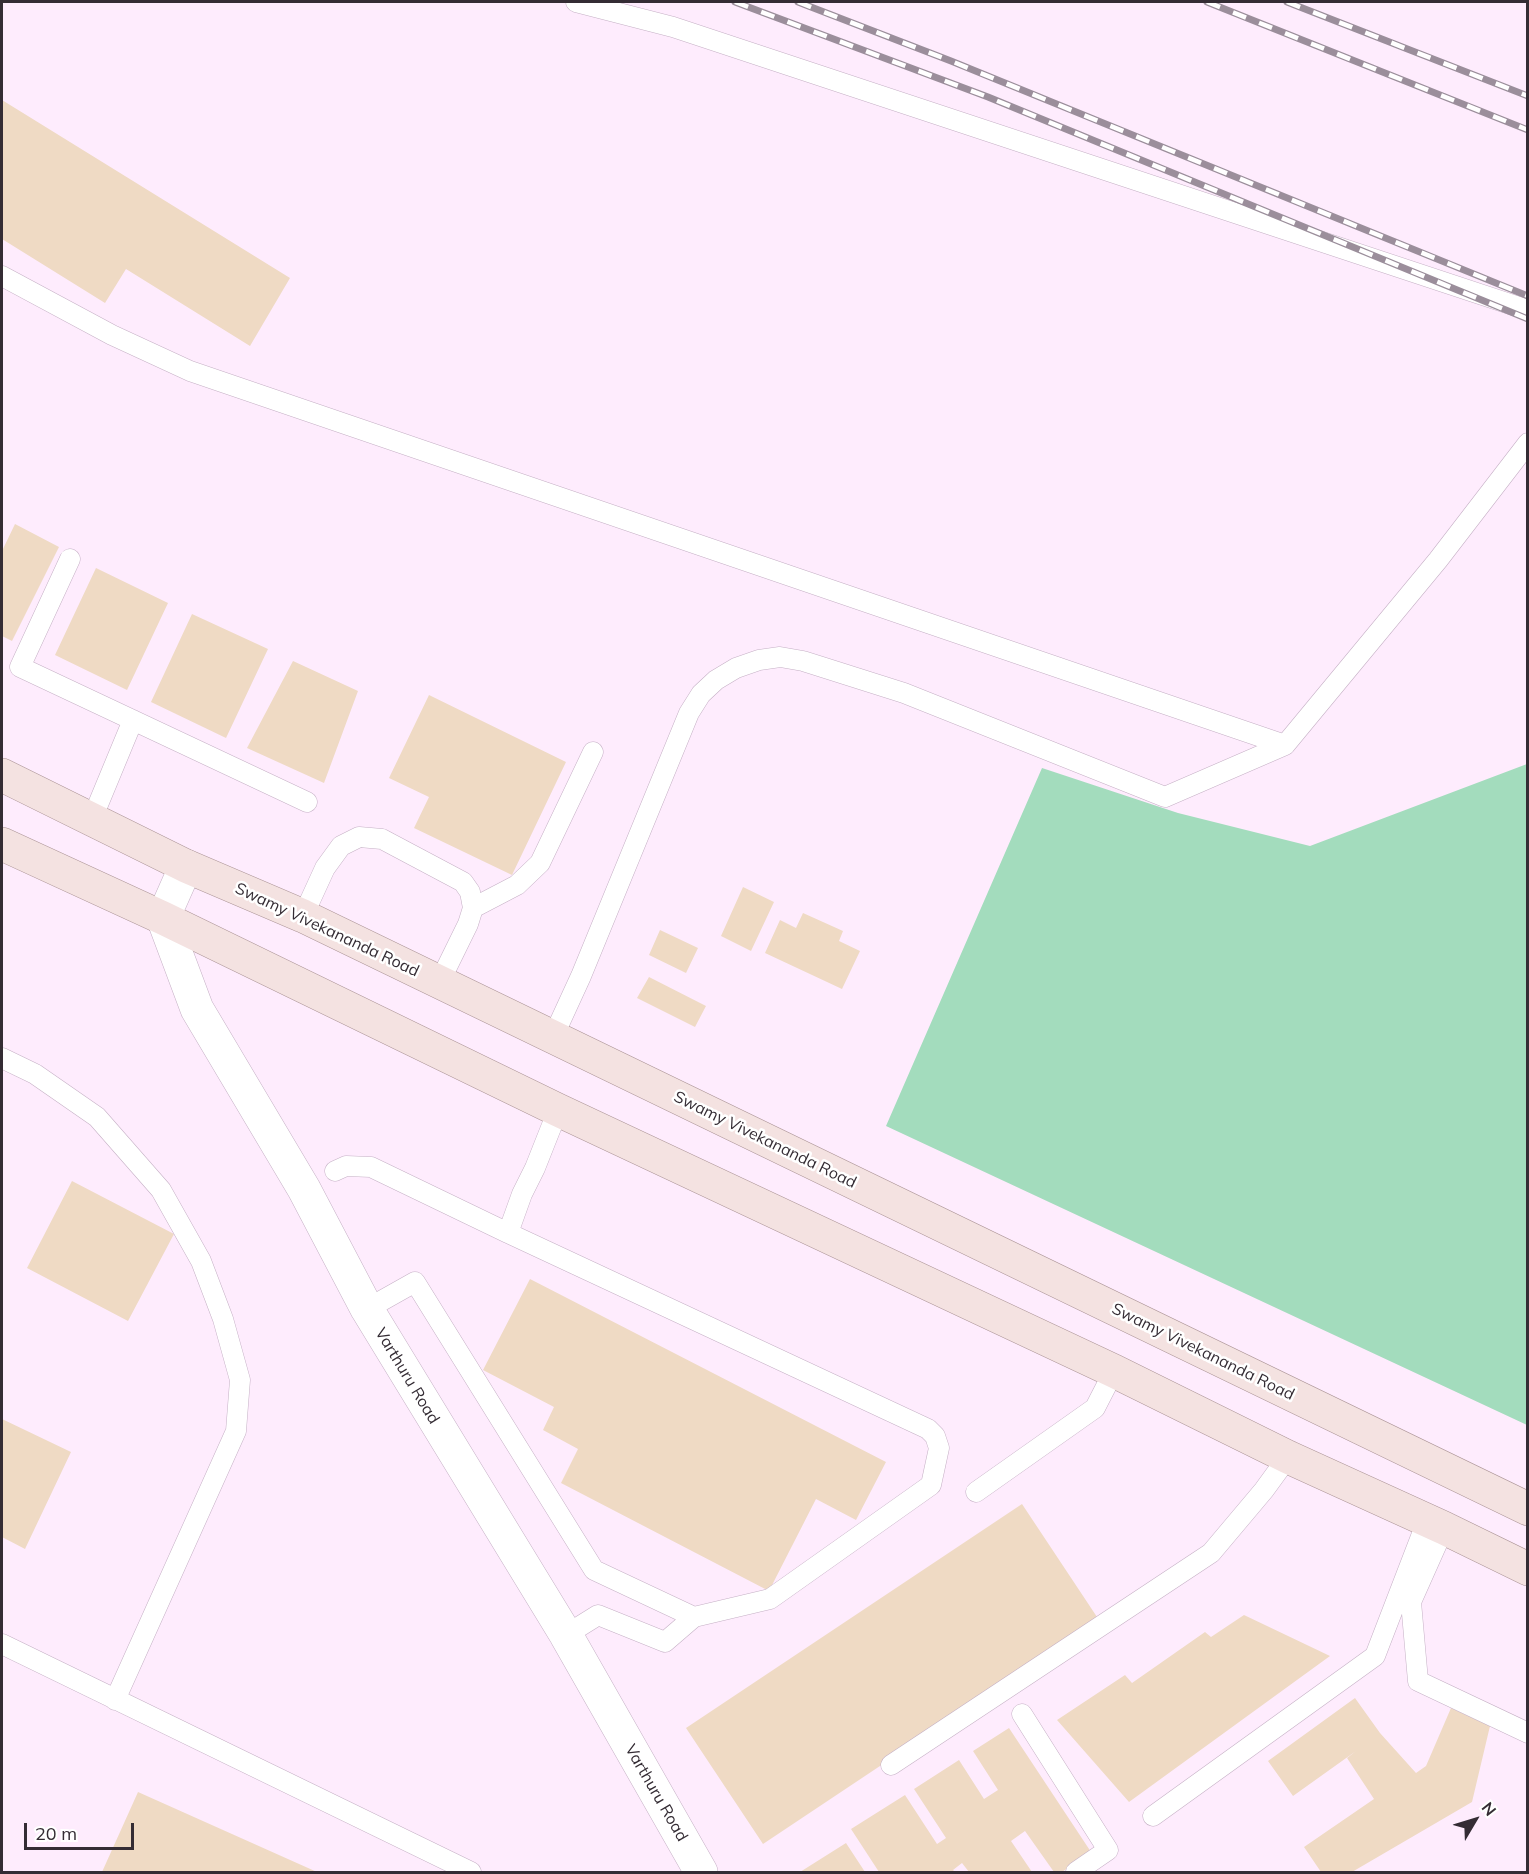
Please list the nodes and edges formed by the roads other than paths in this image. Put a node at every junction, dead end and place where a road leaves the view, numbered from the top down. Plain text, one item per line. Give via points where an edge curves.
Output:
1 (576, 2) edge
2 (2, 276) edge
3 (1527, 310) edge
4 (1527, 443) edge
5 (70, 559) dead end
6 (134, 720) junction
7 (1285, 745) junction
8 (593, 752) dead end
9 (2, 775) edge
10 (307, 802) dead end
11 (92, 819) junction
12 (2, 844) edge
13 (186, 866) junction
14 (473, 908) junction
15 (303, 916) junction
16 (163, 918) junction
17 (439, 983) junction
18 (554, 1037) junction
19 (2, 1058) edge
20 (558, 1110) junction
21 (334, 1171) dead end
22 (508, 1233) junction
23 (367, 1309) junction
24 (1114, 1371) junction
25 (1288, 1457) junction
26 (976, 1492) dead end
27 (1527, 1509) edge
28 (1436, 1524) junction
29 (1527, 1569) edge
30 (694, 1617) junction
31 (566, 1635) junction
32 (2, 1644) edge
33 (115, 1700) junction
34 (1022, 1714) dead end
35 (1527, 1733) edge
36 (891, 1765) dead end
37 (1152, 1816) dead end
38 (471, 1872) edge
39 (701, 1872) edge
40 (1076, 1872) edge

1 - 3 lane via 673,27
2 - 7 lane via 112,335 190,371
4 - 7 lane via 1438,560
5 - 6 lane via 20,667
6 - 10 lane
6 - 11 lane
7 - 18 lane via 1165,797 904,693 803,661 780,657 736,668 701,694 689,713
8 - 14 lane via 540,863 517,885
9 - 11 main road, Swamy Vivekananda Road
11 - 13 main road, Swamy Vivekananda Road
12 - 16 main road
13 - 15 main road, Swamy Vivekananda Road
13 - 16 street
14 - 15 lane via 463,882 382,839 359,837 341,846 325,868
14 - 17 lane
15 - 17 main road, Swamy Vivekananda Road
16 - 20 main road
16 - 23 street, Varthuru Road via 197,1009 304,1189
17 - 18 main road, Swamy Vivekananda Road
18 - 27 main road, Swamy Vivekananda Road
19 - 33 lane via 35,1074 97,1116 160,1190 201,1261 240,1380 236,1431
20 - 22 lane
20 - 24 main road
21 - 22 lane via 346,1166 371,1167
22 - 30 lane via 928,1429 935,1436 939,1449 931,1485 770,1599
23 - 30 lane via 415,1281 594,1570
23 - 31 street, Varthuru Road
24 - 25 main road
24 - 26 lane via 1095,1408
25 - 28 main road
25 - 36 lane via 1211,1553
28 - 29 main road
28 - 35 lane via 1411,1602 1418,1681
28 - 37 lane via 1375,1656
30 - 31 lane via 666,1642 598,1615
31 - 39 street, Varthuru Road
32 - 33 lane
33 - 38 lane
34 - 40 lane via 1108,1850

